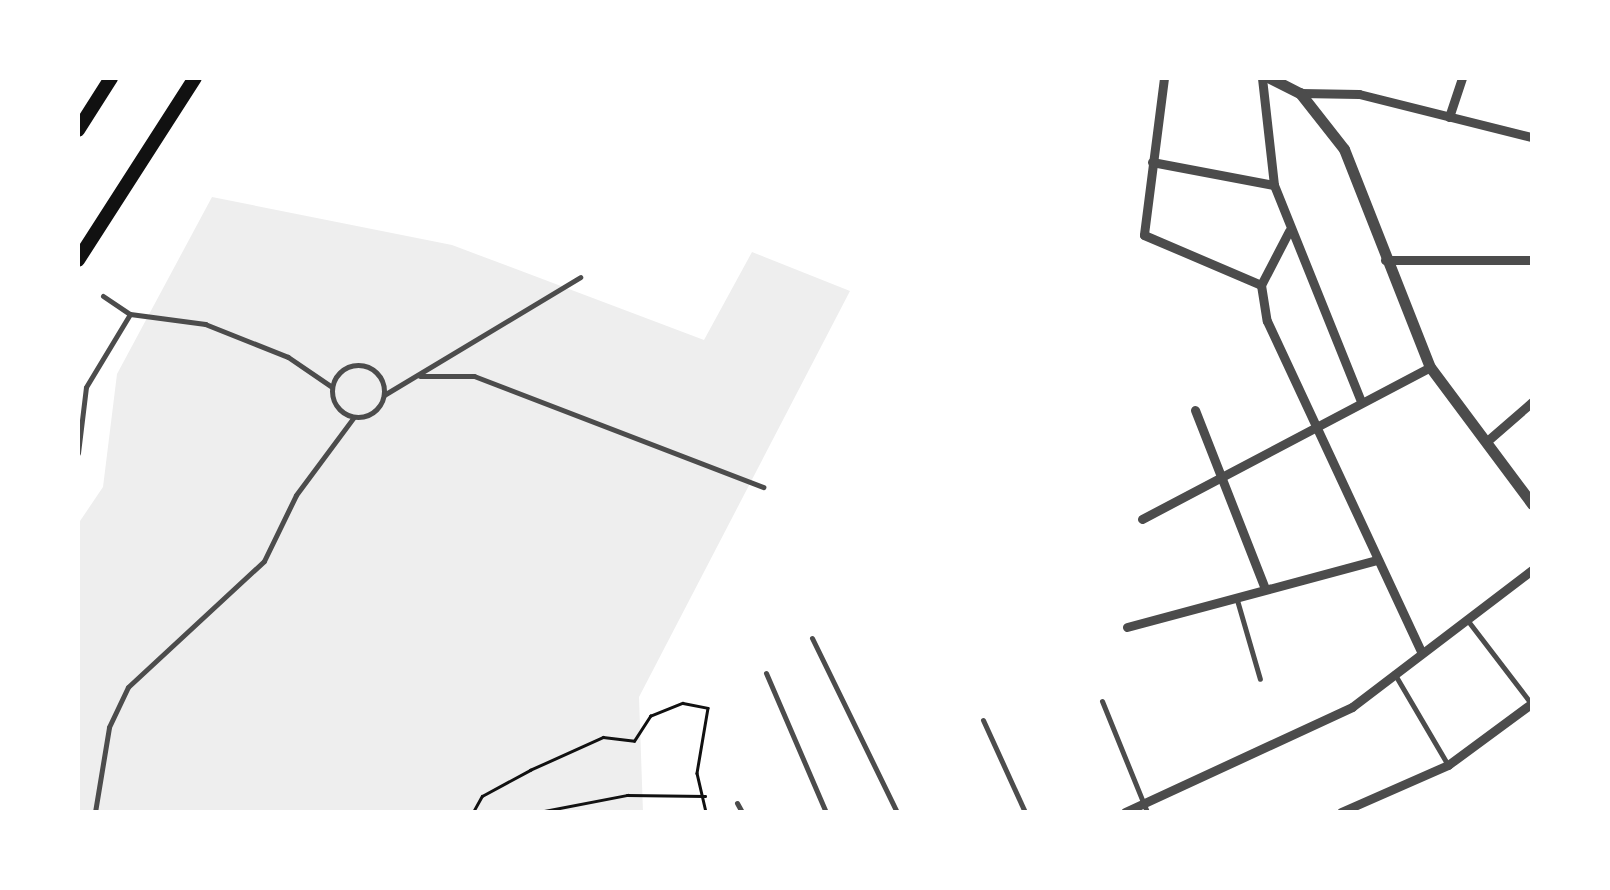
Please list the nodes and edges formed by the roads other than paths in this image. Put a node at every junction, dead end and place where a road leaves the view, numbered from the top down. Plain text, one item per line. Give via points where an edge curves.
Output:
1 (112, 78) edge
2 (196, 78) edge
3 (1164, 78) edge
4 (1262, 78) edge
5 (1270, 78) edge
6 (1462, 78) edge
7 (1300, 93) junction
8 (1449, 118) junction
9 (78, 130) edge
10 (1532, 137) edge
11 (1152, 162) junction
12 (1274, 185) junction
13 (1289, 231) junction
14 (78, 260) edge
15 (1384, 260) junction
16 (1532, 260) edge
17 (580, 277) dead end
18 (1261, 285) junction
19 (102, 296) dead end
20 (130, 314) junction
21 (1430, 367) junction
22 (420, 376) junction
23 (332, 387) junction
24 (384, 395) junction
25 (1362, 401) junction
26 (1532, 402) edge
27 (1195, 410) dead end
28 (354, 417) junction
29 (1316, 425) junction
30 (1486, 442) junction
31 (78, 453) edge
32 (1219, 475) junction
33 (763, 487) dead end
34 (1532, 504) edge
35 (1142, 519) dead end
36 (1377, 560) junction
37 (1532, 570) edge
38 (1265, 589) junction
39 (1236, 597) junction
40 (1468, 621) junction
41 (1128, 628) dead end
42 (812, 638) dead end
43 (1421, 652) junction
44 (766, 672) dead end
45 (1394, 674) junction
46 (1260, 678) dead end
47 (1102, 701) dead end
48 (1532, 704) edge
49 (983, 720) dead end
50 (1448, 765) junction
51 (1369, 801) junction
52 (737, 803) dead end
53 (1146, 808) edge
54 (95, 812) edge
55 (742, 812) edge
56 (826, 812) edge
57 (897, 812) edge
58 (1025, 812) edge
59 (1125, 812) edge
60 (1342, 812) edge
61 (1374, 812) edge

1 - 9 main road
2 - 14 main road
3 - 11 street
4 - 12 street
5 - 7 street
6 - 8 street
7 - 8 street via 1359,94
7 - 15 street via 1344,149
8 - 10 street
11 - 12 street
11 - 18 street via 1144,235
12 - 13 street
13 - 18 street
13 - 25 street
15 - 16 street
15 - 21 street
17 - 22 lane
18 - 29 street via 1267,322
19 - 20 lane
20 - 23 lane via 205,324 288,356
20 - 31 lane via 86,387
21 - 25 street
21 - 30 street
22 - 24 lane
22 - 33 lane via 474,376
23 - 24 lane via 342,370 362,365 379,376
23 - 28 lane via 337,407
24 - 28 lane via 374,412
25 - 29 street
26 - 30 street
27 - 32 street
28 - 54 lane via 296,495 264,560 128,687 109,727
29 - 32 street
29 - 36 street
30 - 34 street
32 - 35 street
32 - 38 street
36 - 38 street
36 - 43 street
37 - 40 street
38 - 39 street
39 - 41 street
39 - 46 lane
40 - 43 street
40 - 48 lane
42 - 57 lane
43 - 45 street
44 - 56 lane
45 - 50 lane
45 - 53 street via 1352,707
47 - 53 lane
48 - 50 street
49 - 58 lane
50 - 51 street
51 - 60 street
51 - 61 street
52 - 55 lane
53 - 59 street

